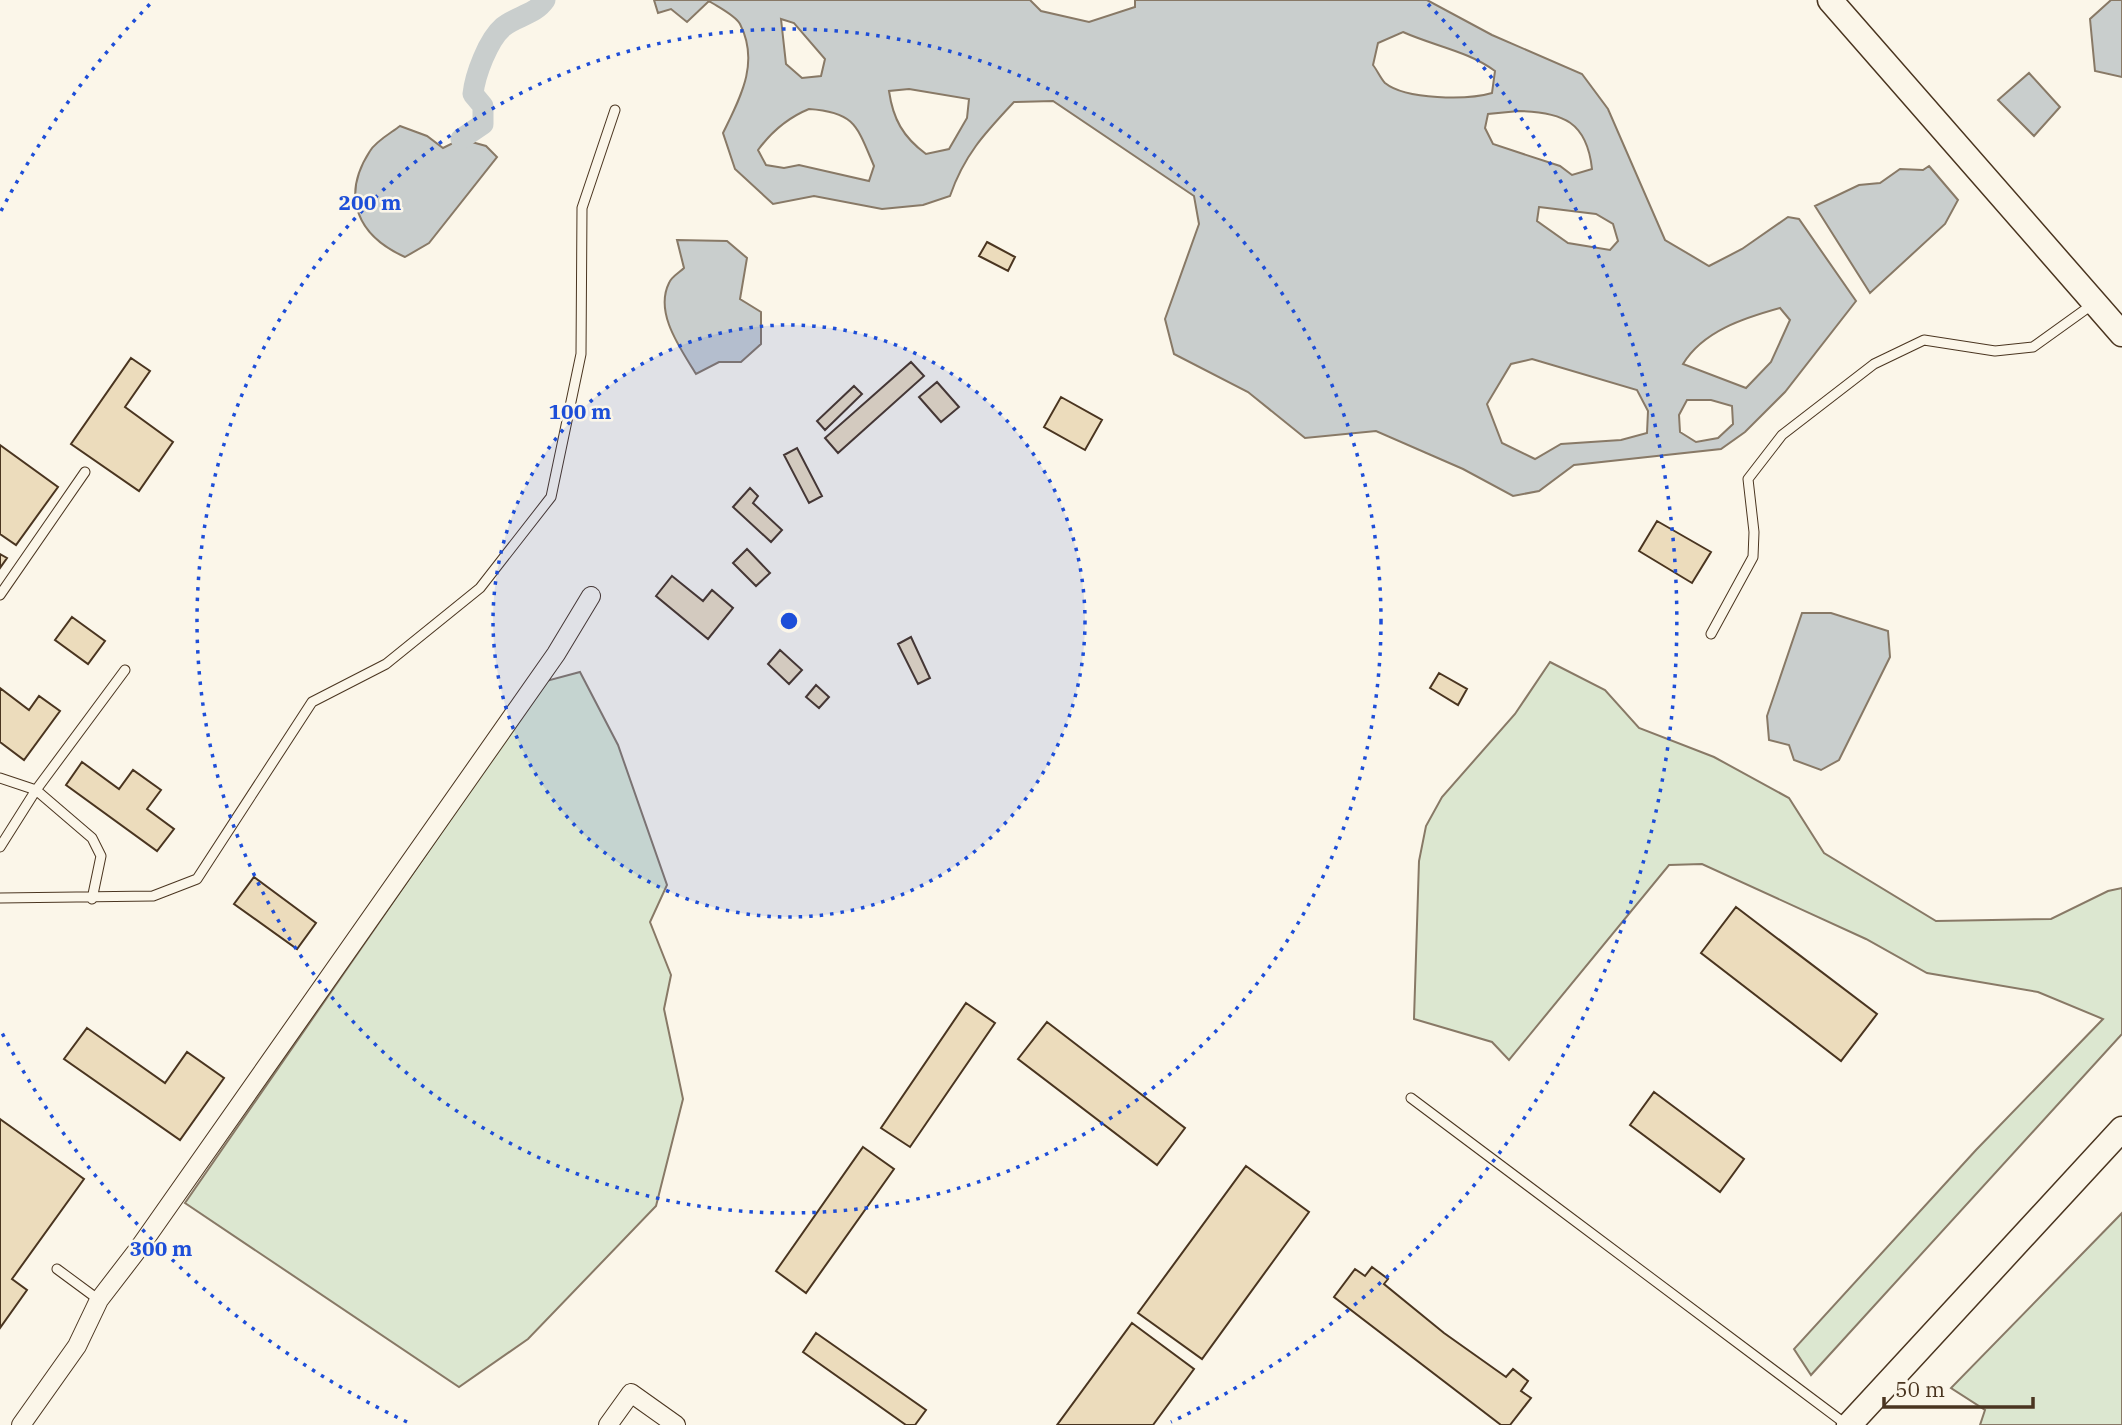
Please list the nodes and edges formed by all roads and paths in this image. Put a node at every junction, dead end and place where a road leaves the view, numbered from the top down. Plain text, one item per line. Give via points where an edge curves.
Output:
1 (1831, 0) edge
2 (615, 110) dead end
3 (2094, 303) junction
4 (2122, 334) edge
5 (85, 472) dead end
6 (0, 595) edge
7 (591, 596) dead end
8 (1711, 634) dead end
9 (125, 670) dead end
10 (0, 778) edge
11 (36, 790) junction
12 (0, 847) edge
13 (0, 898) edge
14 (92, 899) junction
15 (1412, 1098) dead end
16 (2122, 1129) edge
17 (57, 1269) dead end
18 (99, 1300) junction
19 (21, 1425) edge
20 (607, 1425) edge
21 (676, 1425) edge
22 (1848, 1425) edge

1 - 3 street
2 - 14 lane via 582,208 581,354 551,496 480,588 386,664 312,702 197,879 153,896
3 - 4 street
3 - 8 lane via 2032,348 1994,351 1924,340 1874,364 1782,435 1748,479 1754,557
5 - 6 lane
7 - 18 street via 548,666
9 - 11 lane
10 - 11 lane
11 - 12 lane
11 - 14 lane via 92,838 101,856
13 - 14 lane
15 - 22 lane
16 - 22 street
17 - 18 lane
18 - 19 street via 77,1346
20 - 21 street via 631,1393

